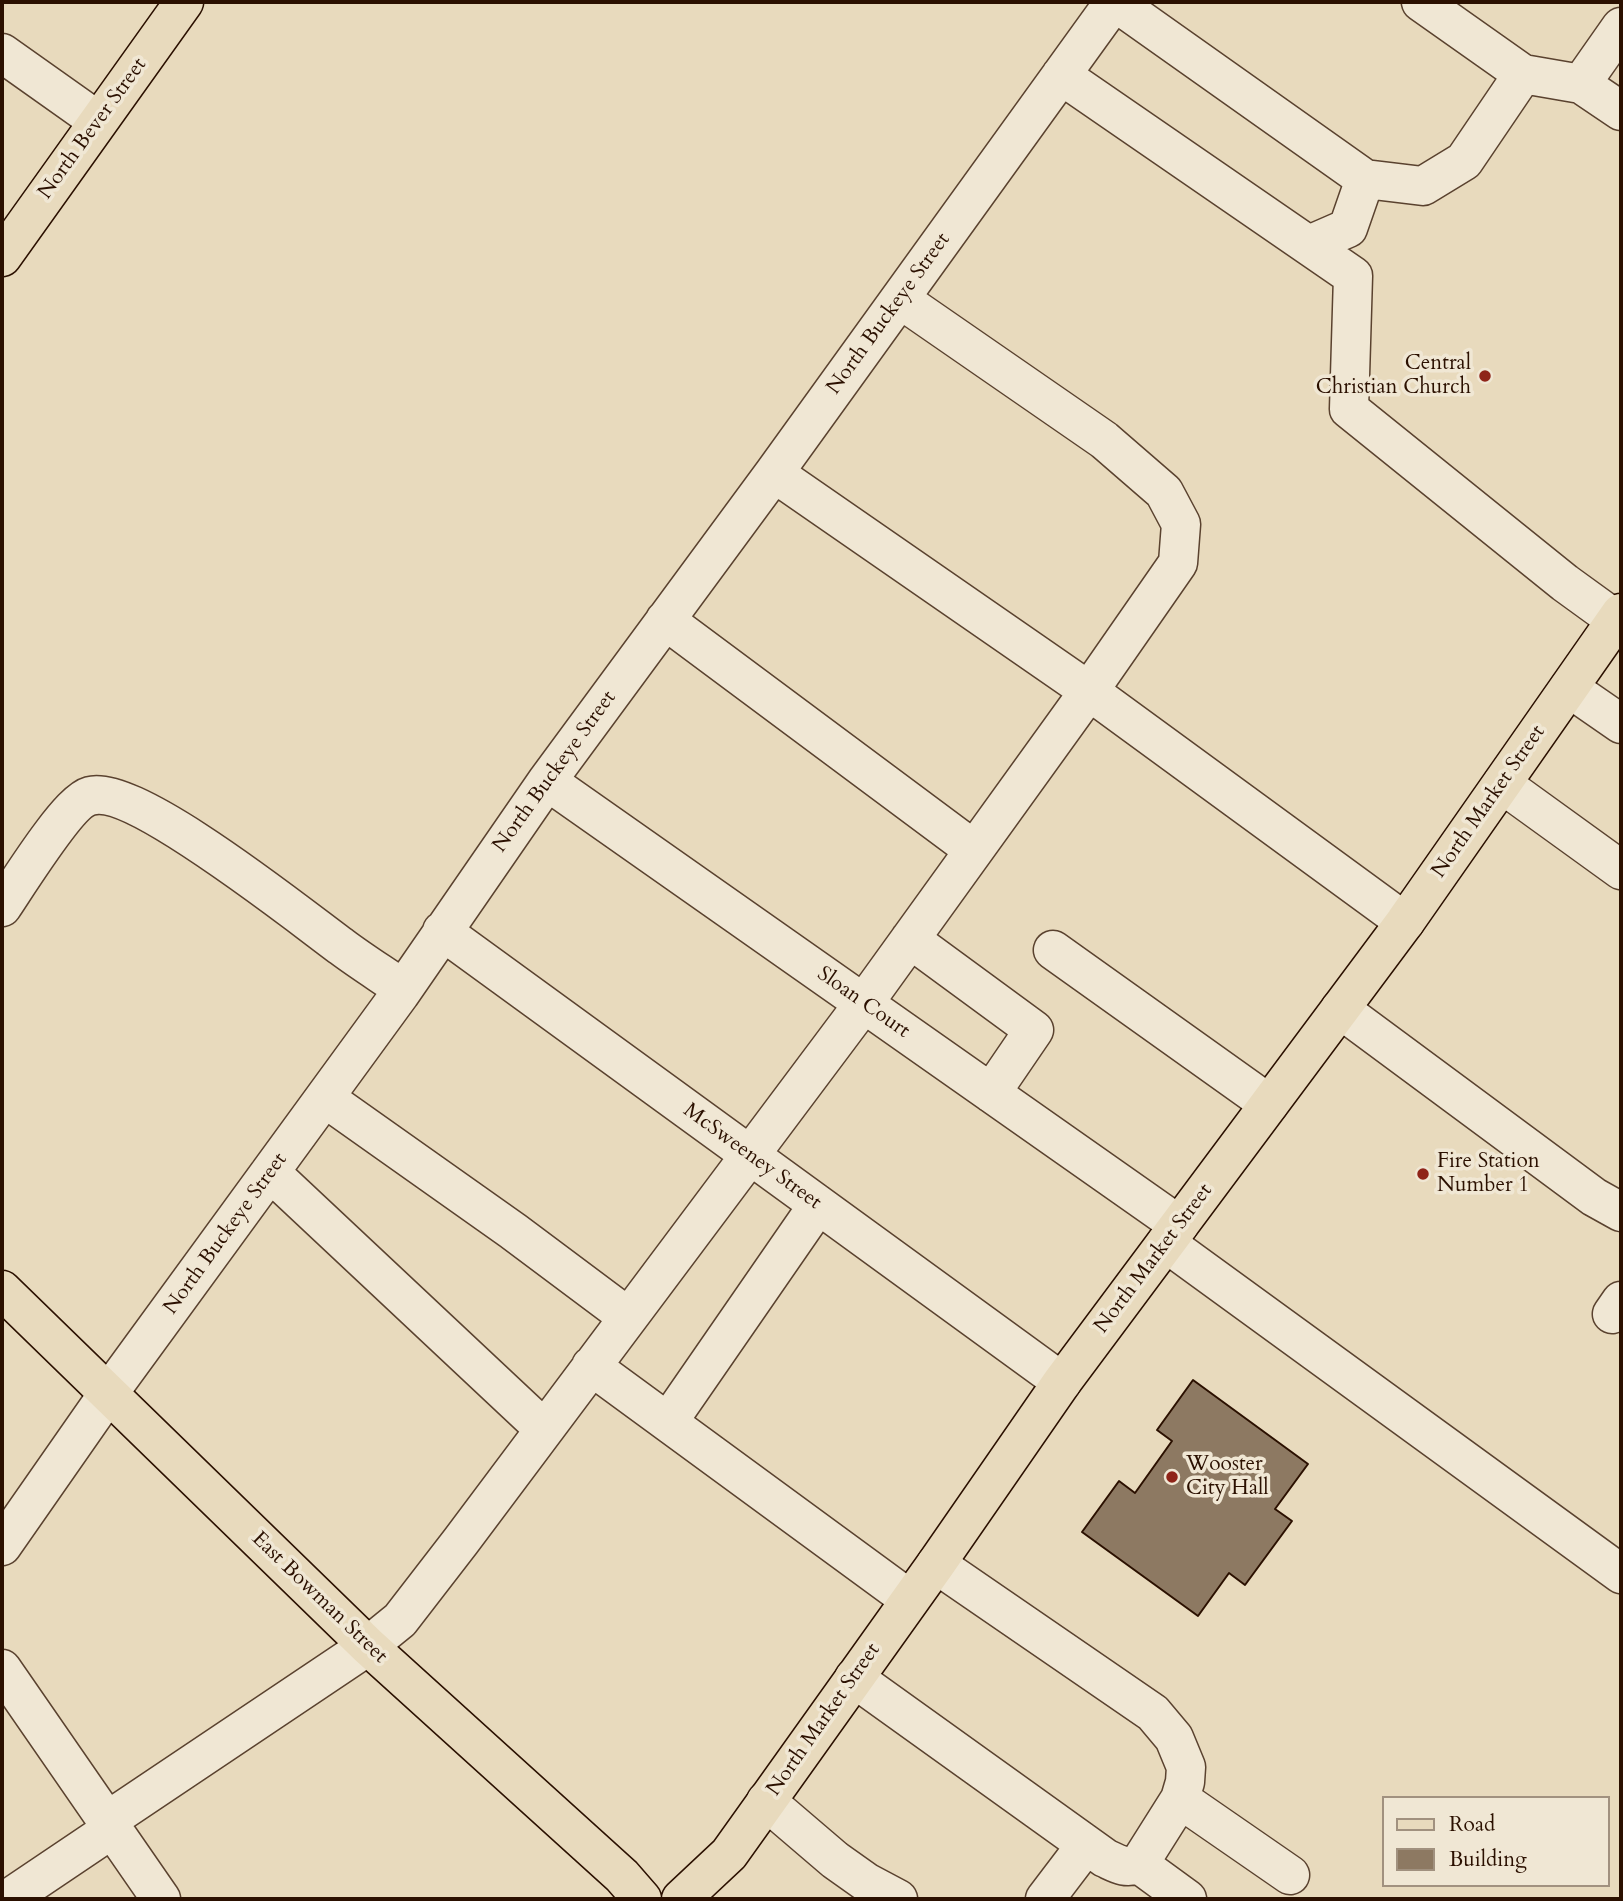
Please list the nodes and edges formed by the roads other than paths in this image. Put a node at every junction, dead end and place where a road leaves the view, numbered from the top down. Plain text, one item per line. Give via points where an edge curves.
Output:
1 (184, 2) edge
2 (1114, 2) edge
3 (1421, 2) edge
4 (1621, 27) edge
5 (2, 53) edge
6 (1523, 74) junction
7 (1061, 75) junction
8 (1581, 84) junction
9 (1621, 111) edge
10 (98, 121) junction
11 (1365, 179) junction
12 (1309, 245) junction
13 (2, 257) edge
14 (900, 299) junction
15 (774, 473) junction
16 (1619, 616) edge
17 (666, 620) junction
18 (1569, 688) junction
19 (1089, 691) junction
20 (1621, 724) edge
21 (547, 781) junction
22 (1502, 784) junction
23 (974, 850) junction
24 (1621, 870) edge
25 (2, 907) edge
26 (1405, 922) junction
27 (442, 931) junction
28 (910, 939) junction
29 (1053, 950) dead end
30 (403, 989) junction
31 (864, 1003) junction
32 (1340, 1009) junction
33 (991, 1093) junction
34 (325, 1098) junction
35 (1269, 1104) junction
36 (750, 1156) junction
37 (270, 1172) junction
38 (818, 1205) junction
39 (1621, 1212) edge
40 (1173, 1234) junction
41 (2, 1290) edge
42 (628, 1317) junction
43 (591, 1366) junction
44 (1062, 1382) junction
45 (108, 1394) junction
46 (668, 1422) junction
47 (544, 1429) junction
48 (2, 1546) edge
49 (936, 1564) junction
50 (1621, 1574) edge
51 (909, 1599) junction
52 (368, 1646) junction
53 (2, 1669) edge
54 (854, 1678) junction
55 (1180, 1800) junction
56 (766, 1801) junction
57 (109, 1825) junction
58 (1086, 1845) junction
59 (1139, 1864) junction
60 (1290, 1875) dead end
61 (8, 1899) edge
62 (161, 1899) edge
63 (642, 1899) edge
64 (681, 1899) edge
65 (898, 1899) edge
66 (1045, 1899) edge
67 (1187, 1899) edge

1 - 10 main road, North Bever Street
2 - 7 street, North Buckeye Street
2 - 11 street
3 - 6 street
4 - 8 street
5 - 10 street
6 - 8 street
6 - 11 street via 1464,162 1423,186
7 - 12 street
7 - 14 street, North Buckeye Street
8 - 9 street
10 - 13 main road, North Bever Street
11 - 12 street via 1348,228
12 - 16 street via 1353,276 1349,409 1564,583
14 - 15 street, North Buckeye Street
14 - 19 street via 1104,440 1164,492 1181,524 1178,563
15 - 17 street, North Buckeye Street
15 - 19 street
16 - 18 main road, North Market Street
17 - 21 street, North Buckeye Street
17 - 23 street
18 - 20 street
18 - 22 main road, North Market Street
19 - 23 street
19 - 26 street
21 - 27 street, North Buckeye Street
21 - 31 street, Sloan Court
22 - 24 street
22 - 26 main road, North Market Street
23 - 28 street
25 - 30 street via 78,802 90,796 115,797 256,881
26 - 32 main road, North Market Street
27 - 30 street, North Buckeye Street
27 - 36 street, McSweeney Street
28 - 31 street
28 - 33 street via 1034,1030
29 - 35 street
30 - 34 street, North Buckeye Street
31 - 33 street, Sloan Court
31 - 36 street
32 - 35 main road, North Market Street
32 - 39 street via 1594,1197
33 - 40 street, Sloan Court
34 - 37 street, North Buckeye Street
34 - 42 street
35 - 40 main road, North Market Street
36 - 38 street, McSweeney Street
36 - 42 street
37 - 45 street, North Buckeye Street
37 - 47 street
38 - 44 street, McSweeney Street
38 - 46 street
40 - 44 main road, North Market Street
40 - 50 street, Sloan Court
41 - 45 main road, East Bowman Street
42 - 43 street
43 - 46 street
43 - 47 street
44 - 49 main road, North Market Street
45 - 48 street, North Buckeye Street
45 - 52 main road, East Bowman Street
46 - 51 street
47 - 52 street via 400,1620
49 - 51 main road, North Market Street
49 - 55 street via 1153,1713 1174,1738 1186,1767
51 - 54 main road, North Market Street
52 - 57 street
52 - 63 main road, East Bowman Street
53 - 57 street
54 - 56 main road, North Market Street
54 - 58 street
55 - 59 street
55 - 60 street
56 - 64 main road, North Market Street via 729,1854
56 - 65 street via 835,1860
57 - 61 street
57 - 62 street
58 - 59 street via 1123,1867
58 - 66 street
59 - 67 street

